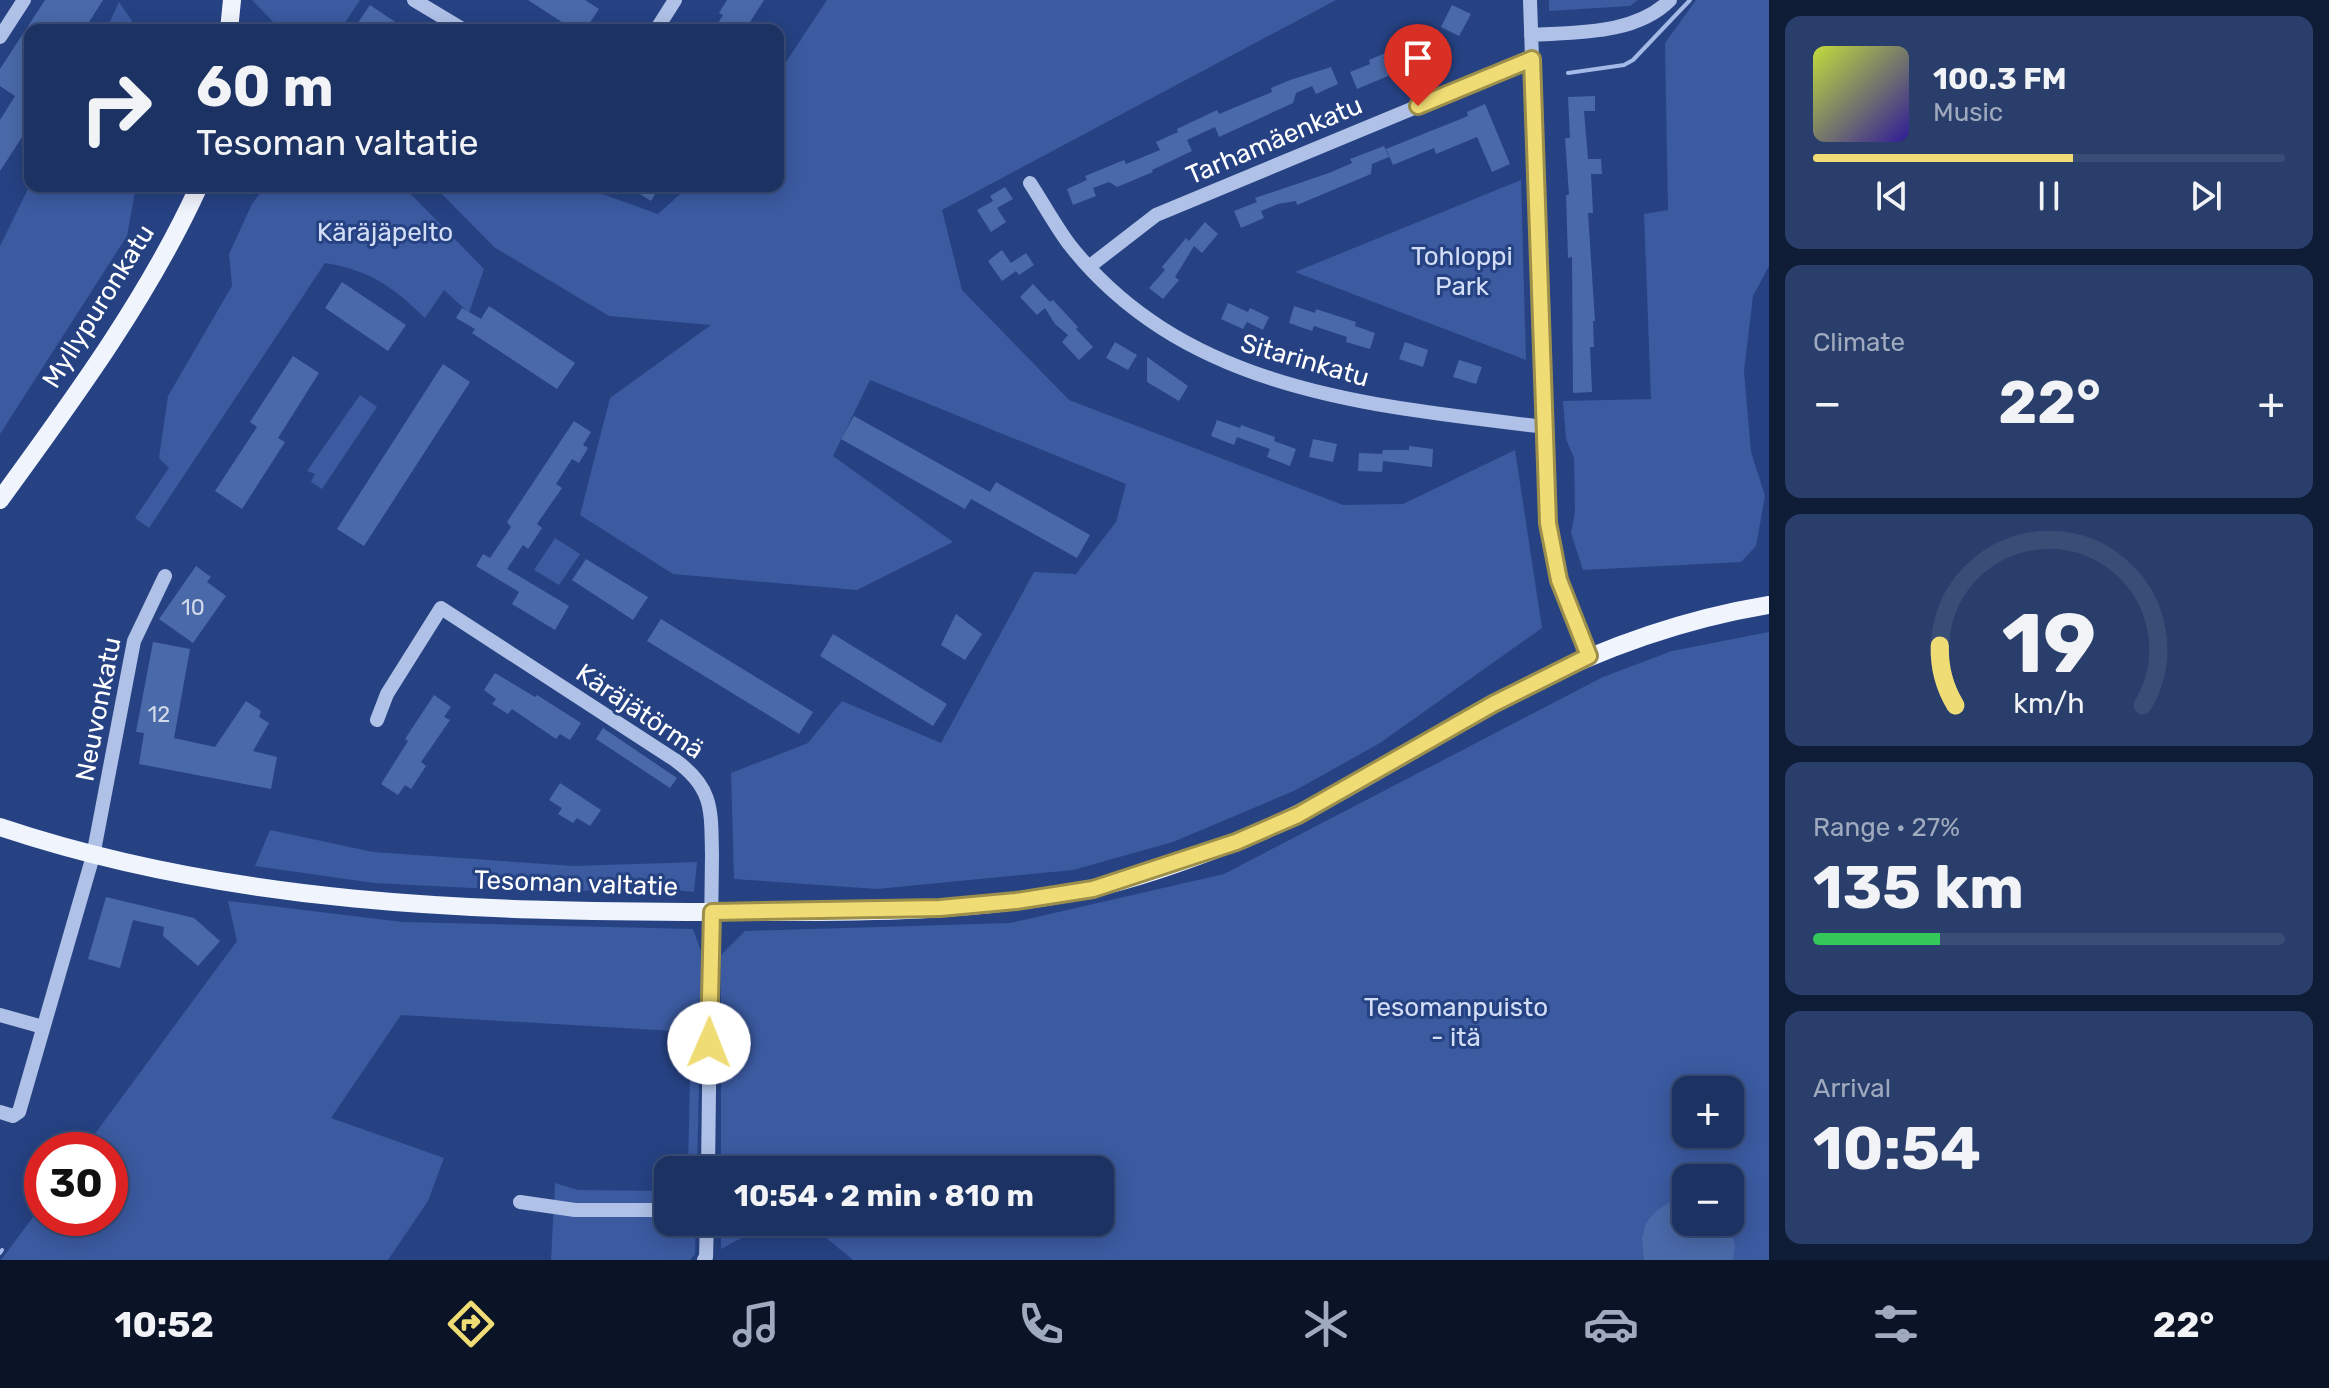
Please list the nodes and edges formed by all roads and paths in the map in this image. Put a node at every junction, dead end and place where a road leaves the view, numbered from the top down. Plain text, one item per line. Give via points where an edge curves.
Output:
1 (24, 0) edge
2 (232, 0) edge
3 (414, 0) edge
4 (675, 0) edge
5 (1530, 0) edge
6 (1670, 0) edge
7 (230, 24) edge
8 (454, 24) edge
9 (660, 24) edge
10 (1531, 35) junction
11 (0, 37) edge
12 (1532, 59) junction
13 (1030, 183) dead end
14 (196, 192) edge
15 (1090, 266) junction
16 (1545, 427) junction
17 (35, 451) junction
18 (0, 500) edge
19 (0, 515) edge
20 (165, 576) dead end
21 (1769, 605) edge
22 (1589, 656) junction
23 (377, 720) dead end
24 (0, 827) edge
25 (93, 856) junction
26 (712, 912) junction
27 (0, 1015) edge
28 (43, 1027) junction
29 (0, 1112) edge
30 (708, 1156) edge
31 (520, 1202) dead end
32 (654, 1210) edge
33 (707, 1236) edge
34 (704, 1260) edge

1 - 11 street
2 - 7 main road
3 - 8 street
4 - 9 street
5 - 10 street
6 - 10 street via 1633,22
10 - 12 street
12 - 15 street, Tarhamäenkatu via 1156,215
12 - 16 street
13 - 15 street, Sitarinkatu via 1069,244
14 - 17 main road, Myllypuronkatu via 121,324
15 - 16 street, Sitarinkatu via 1172,335 1278,382 1384,407
16 - 22 street via 1548,523 1557,571
17 - 18 main road, Myllypuronkatu
17 - 19 main road, Myllypuronkatu
20 - 25 street, Neuvonkatu via 134,641
21 - 22 main road, Tesoman valtatie
22 - 26 main road, Tesoman valtatie via 1298,815 1236,842 1093,889 940,908
23 - 26 street, Käräjätörmä via 387,694 441,608 701,782 711,813
24 - 25 main road, Tesoman valtatie
25 - 26 main road, Tesoman valtatie via 198,879 314,895 453,906
25 - 28 street, Neuvonkatu
26 - 30 street, Käräjätörmä
27 - 28 street
28 - 29 street, Neuvonkatu via 19,1112
31 - 32 street via 575,1210
33 - 34 street

